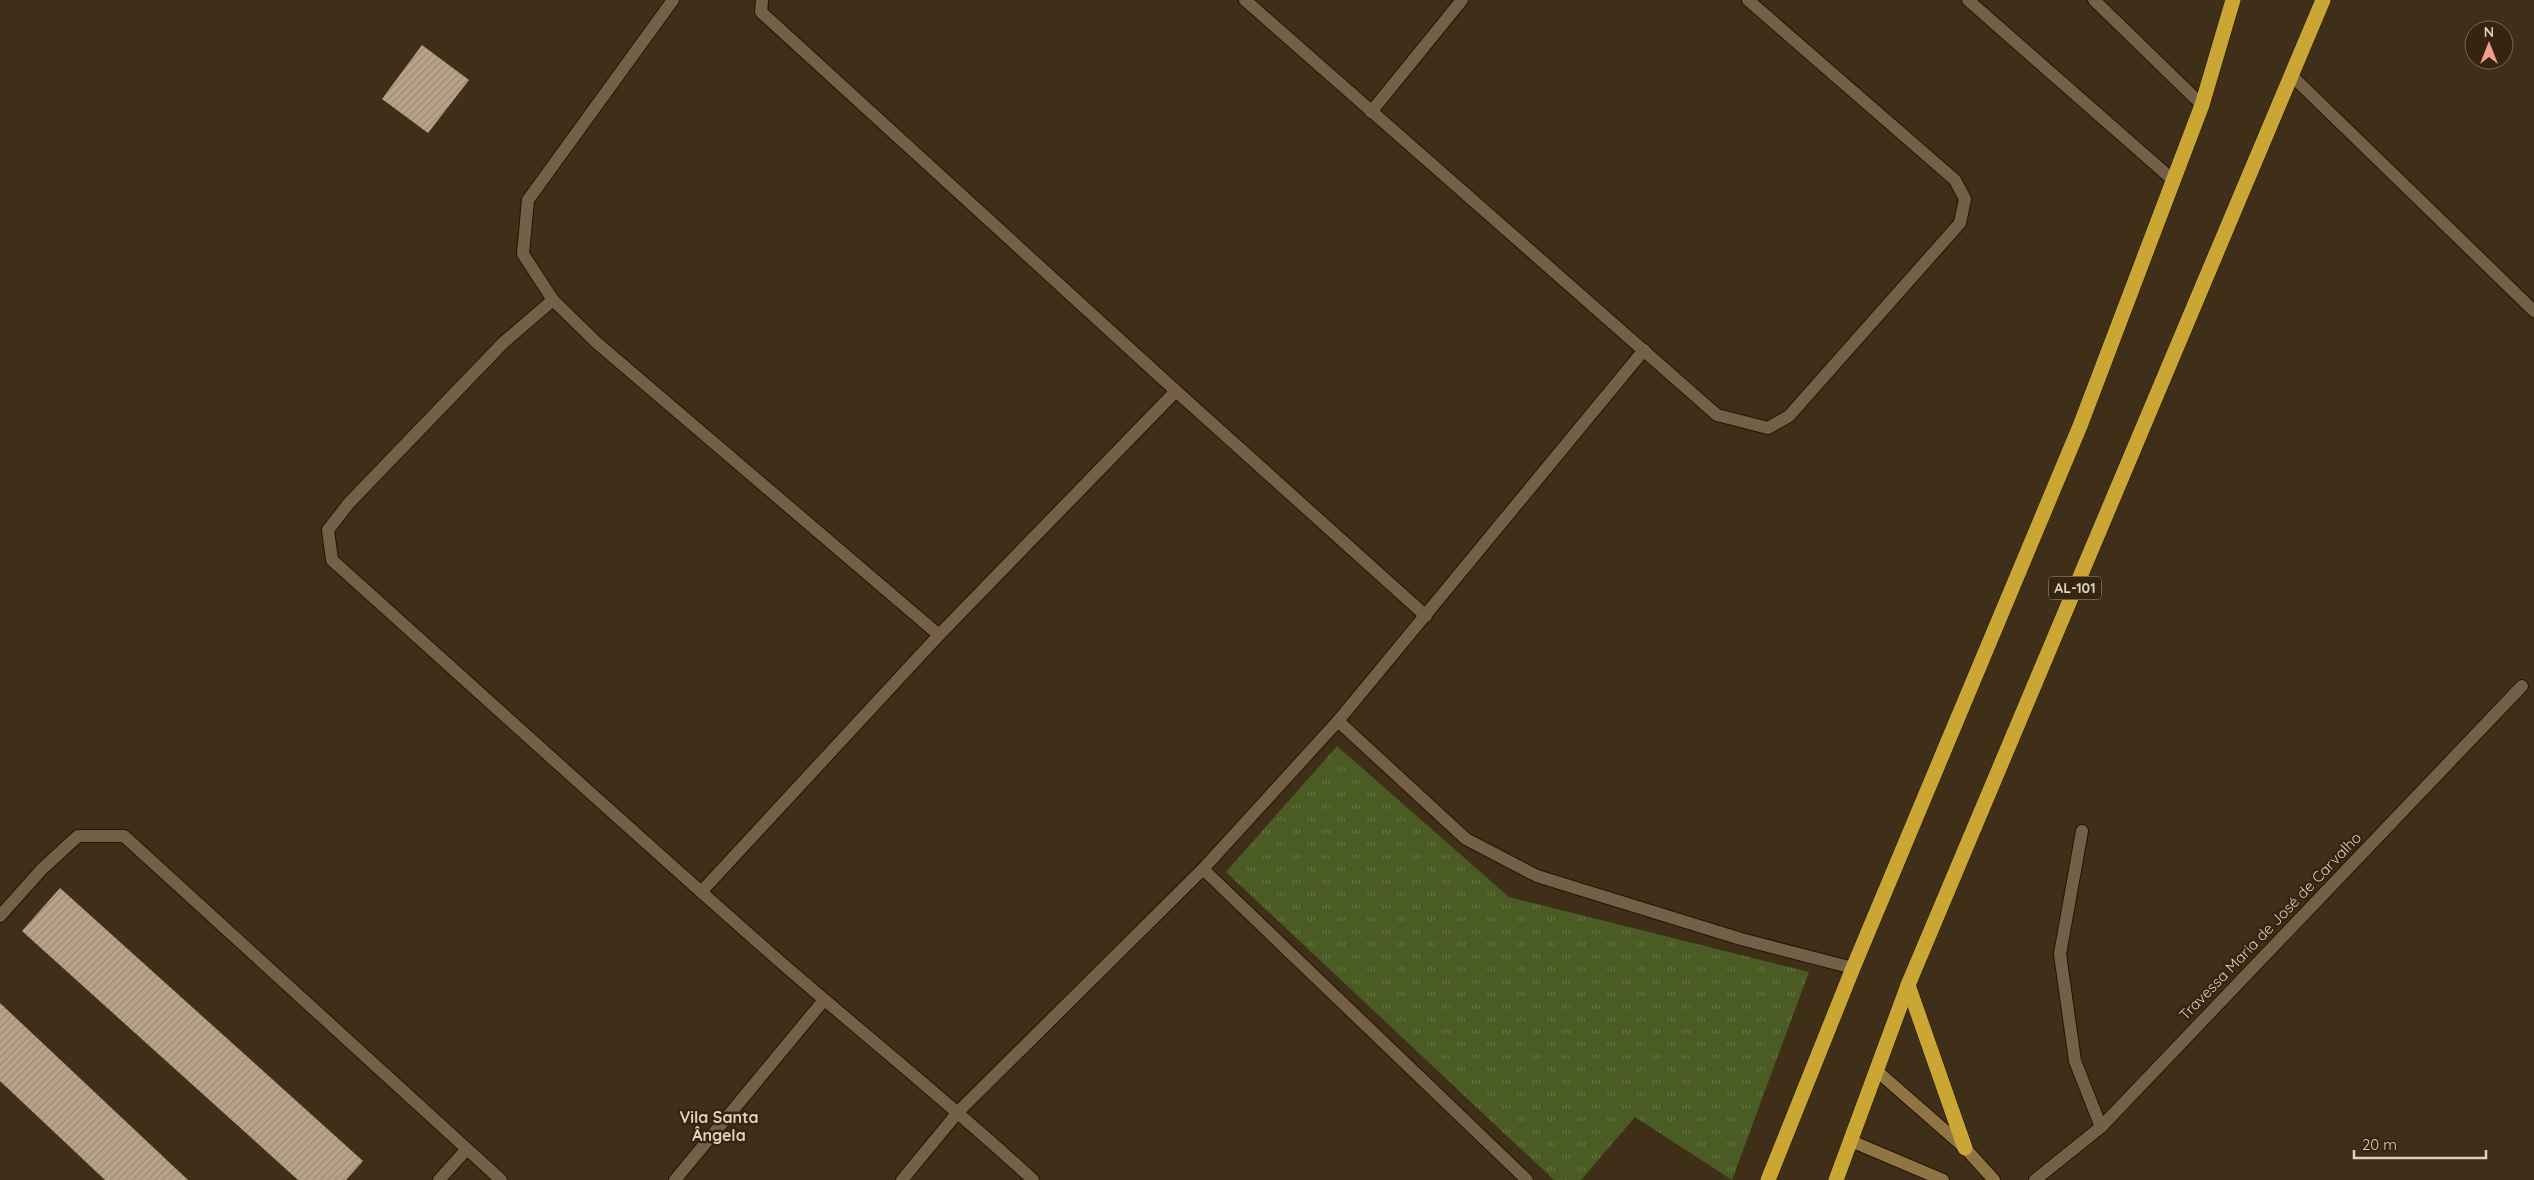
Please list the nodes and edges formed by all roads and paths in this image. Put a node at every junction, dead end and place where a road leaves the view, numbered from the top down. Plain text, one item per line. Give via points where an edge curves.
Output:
1 (673, 0) edge
2 (762, 0) edge
3 (1245, 0) edge
4 (1462, 0) edge
5 (1748, 0) edge
6 (1968, 0) edge
7 (2094, 0) edge
8 (2233, 0) edge
9 (2323, 0) edge
10 (2291, 75) junction
11 (2202, 105) junction
12 (1371, 112) junction
13 (2173, 180) junction
14 (553, 300) junction
15 (2534, 311) edge
16 (1644, 350) junction
17 (1176, 391) junction
18 (1426, 616) junction
19 (939, 635) junction
20 (2522, 686) dead end
21 (1338, 721) junction
22 (2082, 831) dead end
23 (1203, 869) junction
24 (701, 892) junction
25 (0, 916) edge
26 (1853, 968) junction
27 (1908, 985) junction
28 (824, 1000) junction
29 (1877, 1071) junction
30 (959, 1111) junction
31 (2102, 1127) junction
32 (1850, 1141) junction
33 (1965, 1148) junction
34 (466, 1150) junction
35 (439, 1180) edge
36 (501, 1180) edge
37 (674, 1180) edge
38 (902, 1180) edge
39 (1034, 1180) edge
40 (1527, 1180) edge
41 (1768, 1180) edge
42 (1836, 1180) edge
43 (1943, 1180) edge
44 (1994, 1180) edge
45 (2035, 1180) edge

1 - 14 street via 528,200 523,254
2 - 17 street via 761,12
3 - 12 street
4 - 12 street
5 - 16 street via 1954,180 1966,199 1960,224 1790,416 1768,428 1717,415
6 - 13 street
7 - 11 street
8 - 11 highway
9 - 10 highway, AL-101
10 - 15 street
10 - 27 highway, AL-101
11 - 13 highway
12 - 16 street
13 - 26 highway via 2080,426
14 - 19 street via 596,343
14 - 24 street via 504,342 348,503 328,530 332,560
16 - 18 street
17 - 18 street
17 - 19 street
18 - 21 street
19 - 24 street
20 - 31 street, Travessa Maria de José de Carvalho
21 - 23 street
21 - 26 street via 1466,839 1537,876 1741,939
22 - 31 street via 2060,954 2075,1061
23 - 30 street
23 - 40 street
24 - 28 street
25 - 34 street via 42,869 78,836 124,836
26 - 41 highway
27 - 29 highway, AL-101
27 - 33 highway
28 - 30 street
28 - 37 street
29 - 32 highway, AL-101
29 - 33 street
30 - 38 street
30 - 39 street
31 - 45 street, Travessa Maria de José de Carvalho
32 - 42 highway, AL-101
32 - 43 street
33 - 44 street
34 - 35 street
34 - 36 street

